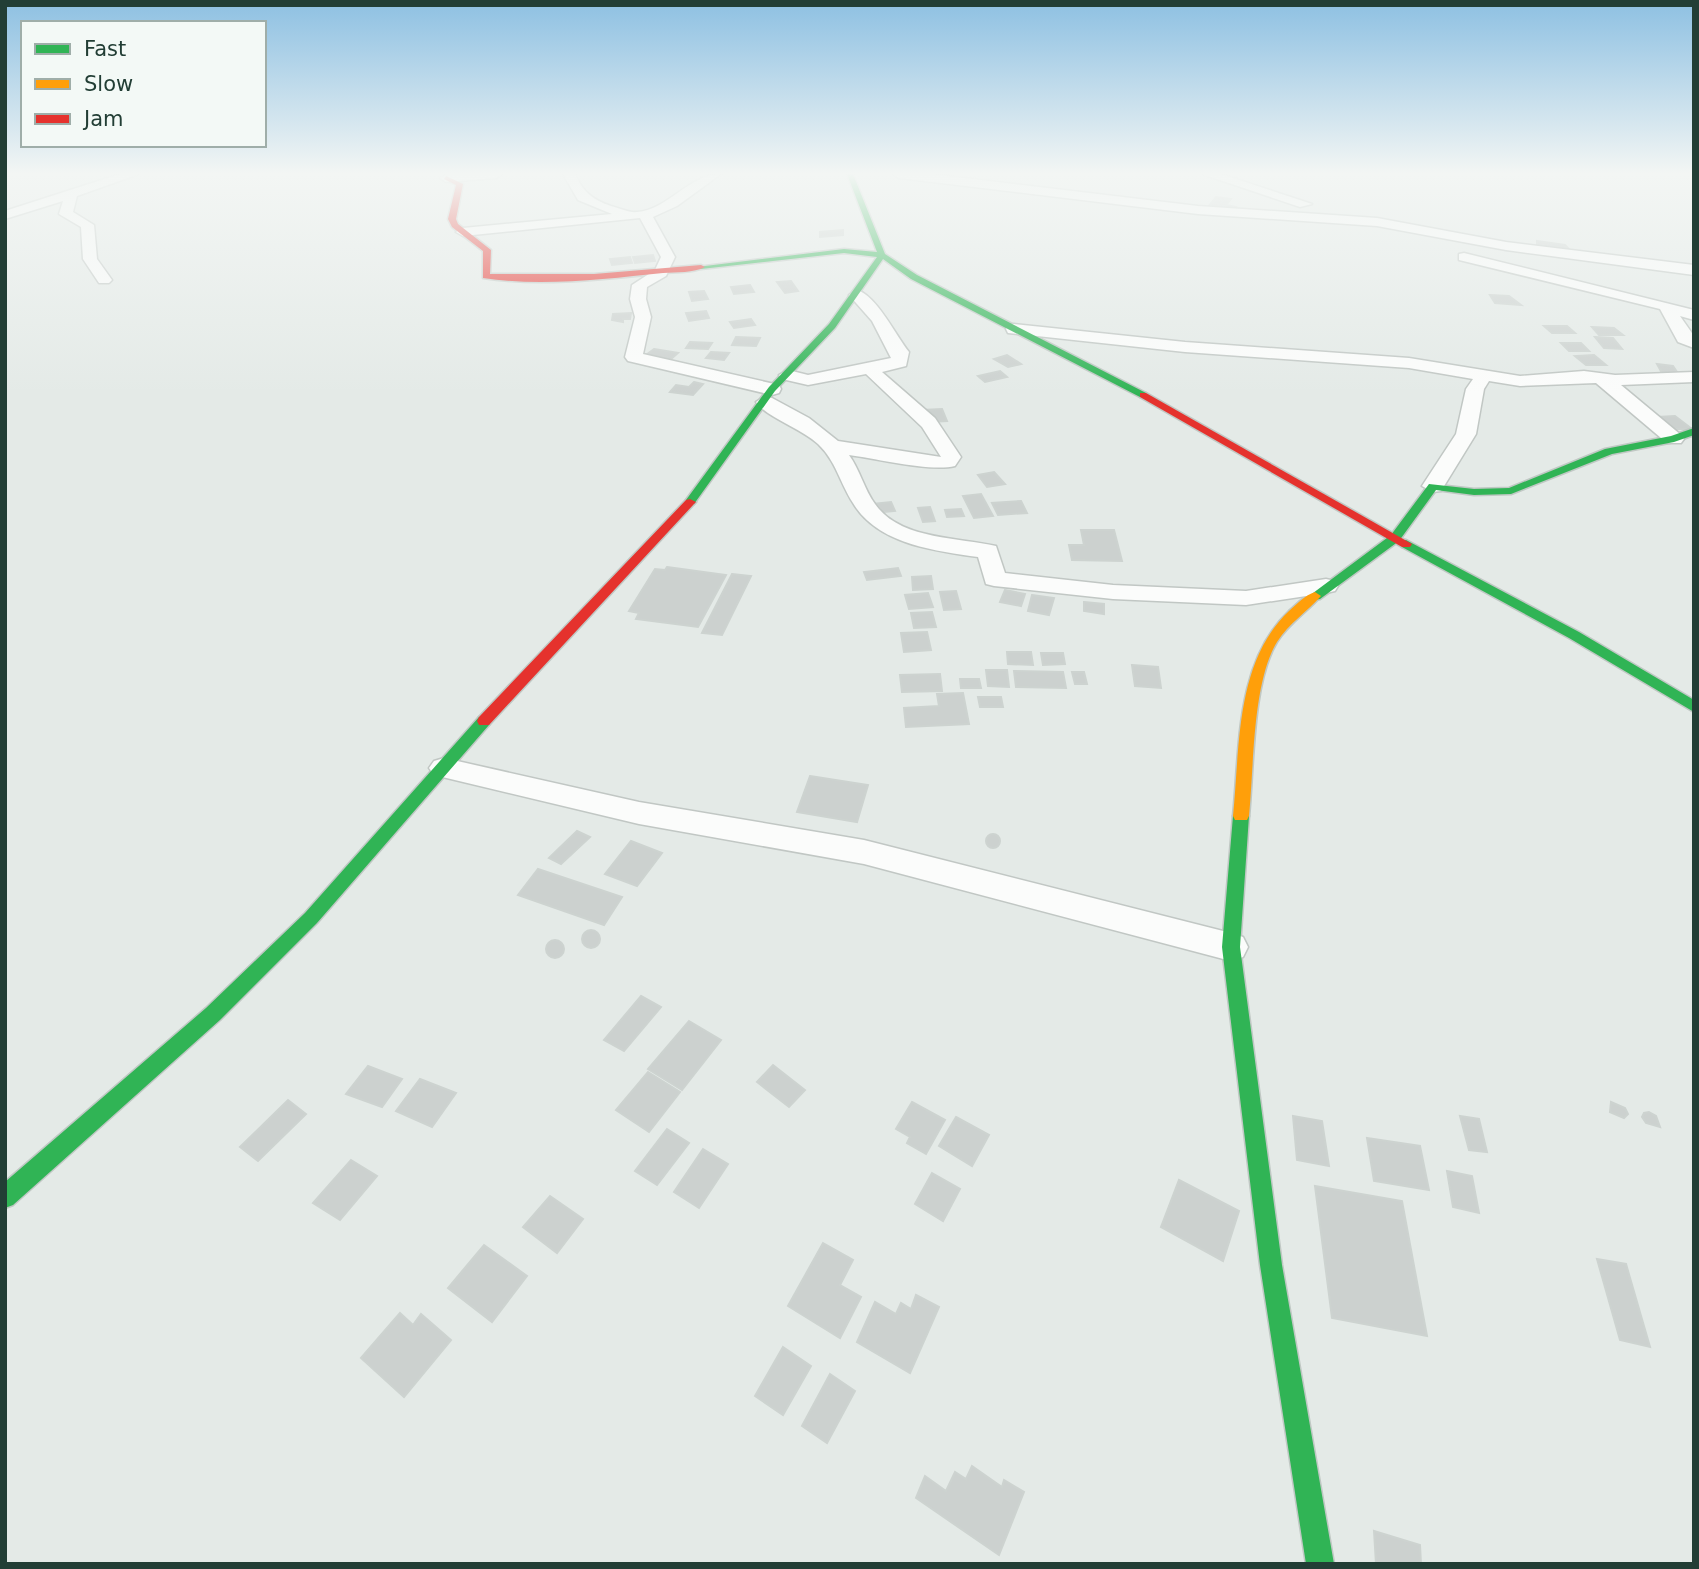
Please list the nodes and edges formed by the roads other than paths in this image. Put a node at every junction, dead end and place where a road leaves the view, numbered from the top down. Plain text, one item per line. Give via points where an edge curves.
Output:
1 (90, 247) edge
2 (482, 247) edge
3 (661, 247) edge
4 (879, 247) edge
5 (1428, 247) edge
6 (1516, 247) edge
7 (882, 255) junction
8 (1694, 270) edge
9 (661, 273) junction
10 (104, 279) dead end
11 (856, 295) junction
12 (1666, 306) junction
13 (1694, 316) edge
14 (1014, 329) junction
15 (1694, 343) edge
16 (871, 368) junction
17 (788, 375) junction
18 (1484, 376) junction
19 (1694, 377) edge
20 (1602, 379) junction
21 (769, 395) junction
22 (1694, 430) edge
23 (1674, 439) junction
24 (835, 447) junction
25 (1433, 486) junction
26 (1396, 538) junction
27 (1326, 586) junction
28 (1694, 707) edge
29 (443, 768) junction
30 (1231, 947) junction
31 (5, 1197) edge
32 (1320, 1564) edge

1 - 10 street via 90,259
2 - 9 street via 485,276 526,279
3 - 9 street via 668,257
4 - 7 street
5 - 12 street
6 - 8 street
7 - 9 street via 844,251
7 - 11 street
7 - 14 street via 914,277
9 - 21 street via 640,285 643,317 634,357
11 - 16 street via 879,320 902,360
11 - 17 street
12 - 13 street
12 - 15 street via 1684,338
14 - 18 street via 1409,363
14 - 26 street via 1114,379
16 - 17 street via 808,380
16 - 24 street via 877,380 939,435 951,457 935,464
17 - 21 street
18 - 20 street via 1520,382 1584,376
18 - 25 street via 1475,388 1466,434
19 - 20 street
20 - 23 street
21 - 24 street
21 - 29 street via 672,524 514,687
22 - 23 street
23 - 25 street via 1609,451 1511,491
24 - 27 street via 872,514 930,541 988,551 991,578 997,580 1112,592 1254,598
25 - 26 street
26 - 27 street
26 - 28 street
27 - 30 street via 1277,632 1265,648 1258,670 1234,877
29 - 30 street via 639,813 864,852
29 - 31 street via 311,918 212,1014
30 - 32 street via 1271,1265

